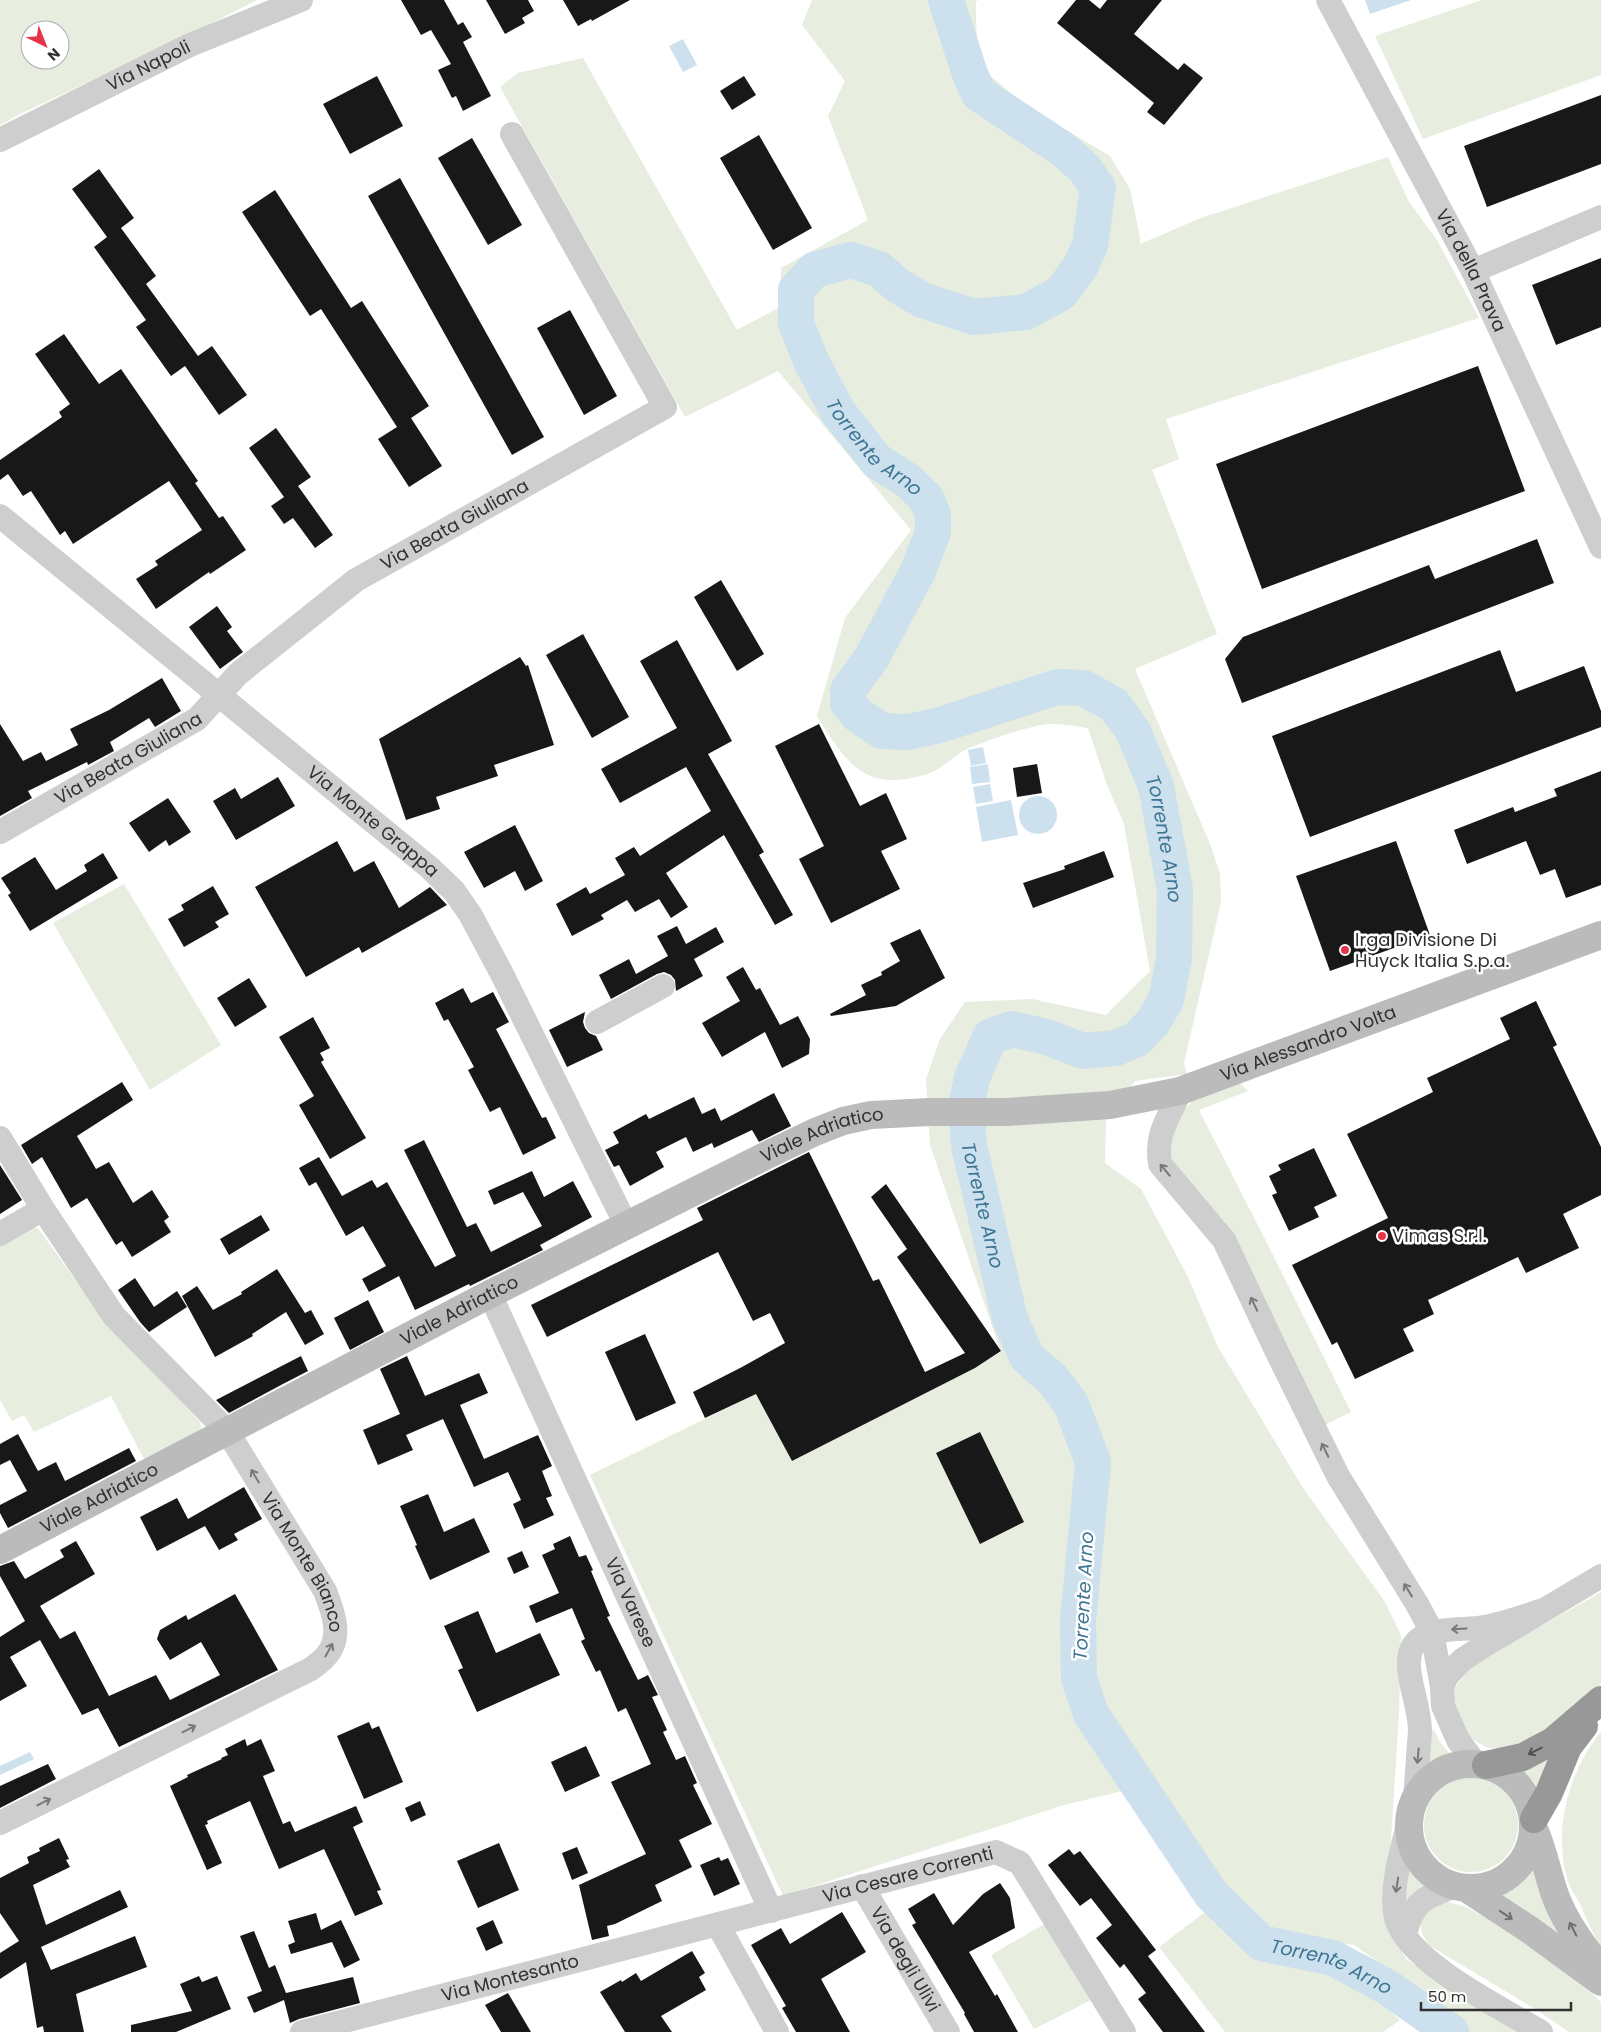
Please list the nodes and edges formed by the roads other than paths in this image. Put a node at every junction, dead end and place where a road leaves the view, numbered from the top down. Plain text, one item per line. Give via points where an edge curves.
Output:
1 (301, 0) edge
2 (1328, 0) edge
3 (512, 134) dead end
4 (0, 140) edge
5 (1601, 217) edge
6 (1473, 271) junction
7 (0, 516) edge
8 (1601, 547) edge
9 (219, 694) junction
10 (0, 832) edge
11 (1601, 935) edge
12 (663, 986) dead end
13 (597, 1022) dead end
14 (1180, 1091) junction
15 (1007, 1112) joint
16 (0, 1138) edge
17 (43, 1209) junction
18 (626, 1225) junction
19 (0, 1234) edge
20 (490, 1294) junction
21 (227, 1431) junction
22 (0, 1550) edge
23 (1601, 1576) edge
24 (1540, 1611) junction
25 (1432, 1632) junction
26 (1442, 1687) junction
27 (1601, 1700) edge
28 (1601, 1712) edge
29 (1481, 1764) junction
30 (1412, 1809) junction
31 (0, 1823) edge
32 (1534, 1824) junction
33 (862, 1886) junction
34 (1461, 1887) junction
35 (771, 1911) junction
36 (718, 1925) junction
37 (1405, 1935) junction
38 (1601, 1968) edge
39 (1601, 1982) edge
40 (302, 2032) edge
41 (777, 2032) edge
42 (948, 2032) edge
43 (1124, 2032) edge
44 (1541, 2032) edge

1 - 4 street, Via Napoli via 190,45
2 - 6 street, Via della Prava
3 - 9 street, Via Beata Giuliana via 665,407 356,580 238,674
5 - 6 street
6 - 8 street, Via della Prava
7 - 9 street, Via Monte Grappa
9 - 10 street, Via Beata Giuliana via 197,719
9 - 18 street, Via Monte Grappa via 454,891 502,974
11 - 14 street, Via Alessandro Volta
12 - 13 street
14 - 15 street, Via Alessandro Volta via 1110,1105
25 -> 14 street via 1338,1476 1224,1240 1160,1164 1160,1133
15 - 18 street, Viale Adriatico via 871,1115 843,1121
16 - 17 street, Via Monte Bianco
17 - 19 street
17 - 21 street, Via Monte Bianco via 114,1316
18 - 20 street, Viale Adriatico
20 - 21 street, Viale Adriatico
20 - 35 street, Via Varese
21 - 22 street, Viale Adriatico
31 -> 21 street, Via Monte Bianco via 311,1669 328,1655 336,1635 333,1613 325,1592
23 - 24 street
24 -> 25 street via 1490,1626
24 - 26 street via 1462,1660 1447,1676
25 - 26 street
25 -> 30 street via 1420,1638 1409,1656 1420,1721
26 - 29 street via 1443,1706 1458,1740
27 -> 29 highway via 1554,1742 1523,1757
28 - 32 highway via 1589,1720 1568,1747
29 - 30 street via 1457,1765 1440,1772 1425,1783
29 - 32 street via 1501,1770 1513,1778 1530,1804
30 - 34 street via 1410,1837 1415,1854 1439,1880
30 -> 37 street via 1395,1894 1396,1916
32 - 34 street via 1530,1849 1520,1866 1504,1879 1486,1887
38 -> 32 street via 1581,1945 1555,1894
33 - 35 street, Via Cesare Correnti
33 - 42 street, Via degli Ulivi
33 - 43 street, Via Cesare Correnti via 996,1852 1020,1863
34 - 37 street via 1420,1902 1408,1920
34 -> 39 street via 1530,1930
35 - 36 street, Via Cesare Correnti
36 - 40 street, Via Montesanto
36 - 41 street
37 - 44 street via 1446,1973

